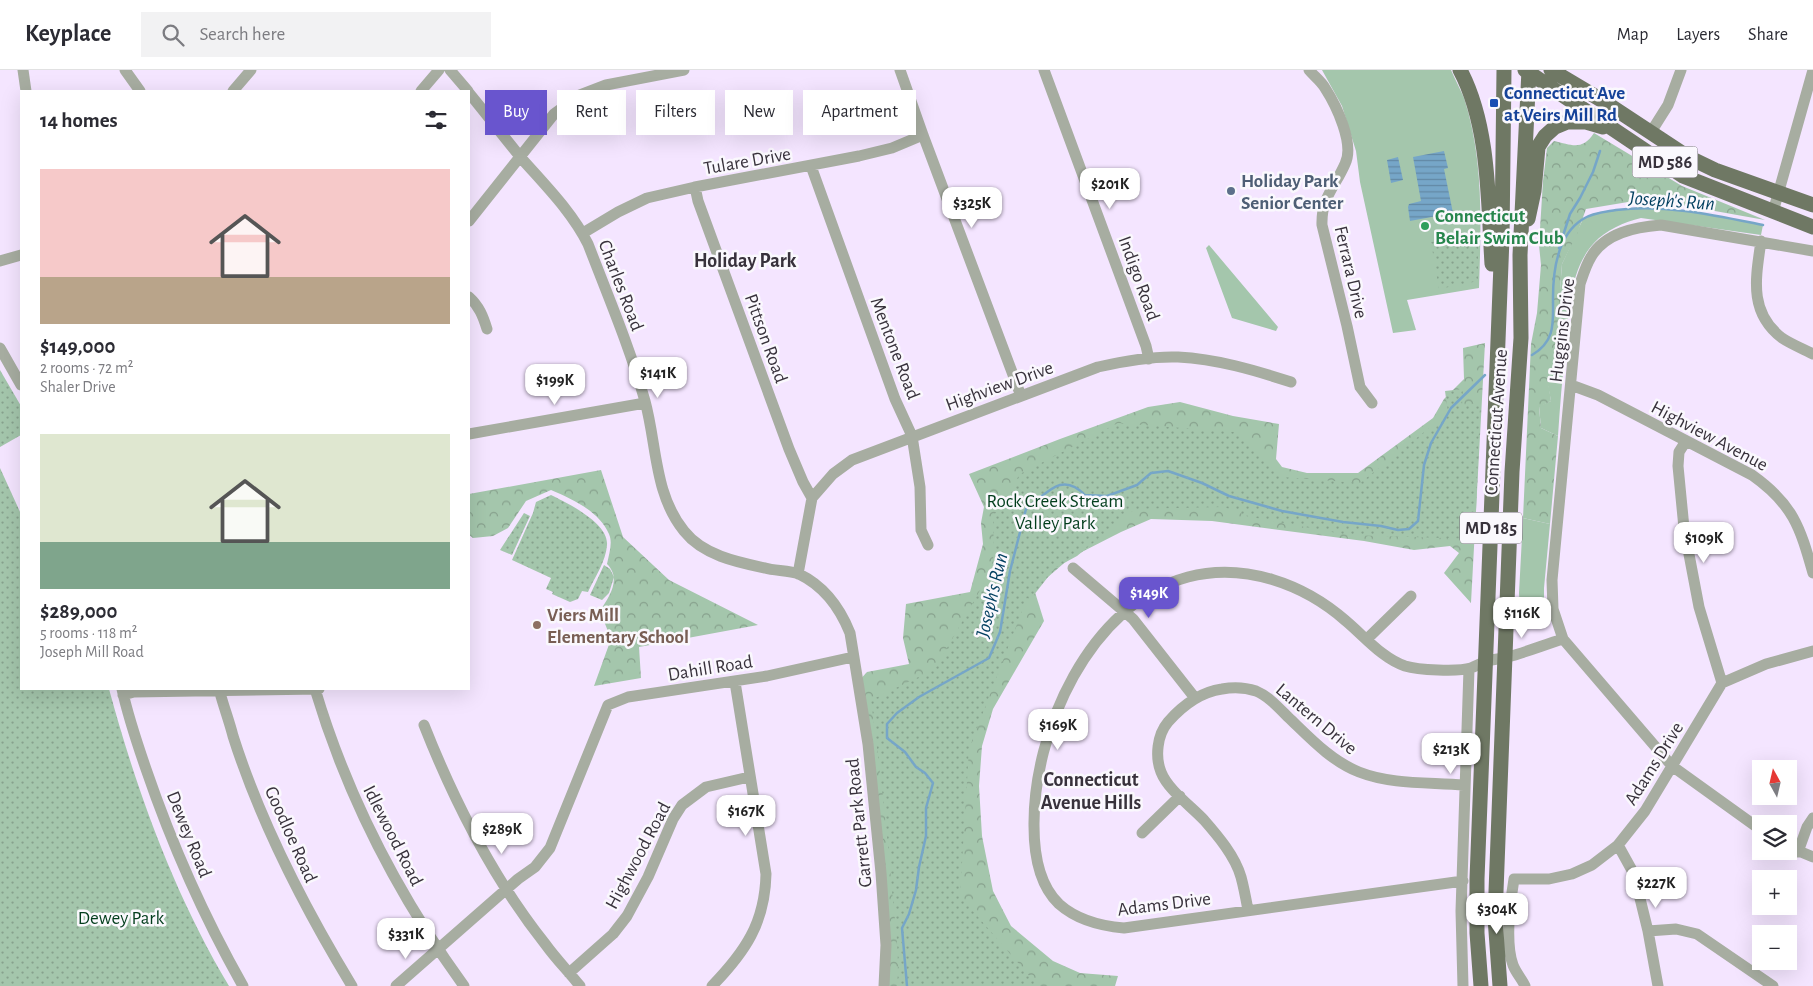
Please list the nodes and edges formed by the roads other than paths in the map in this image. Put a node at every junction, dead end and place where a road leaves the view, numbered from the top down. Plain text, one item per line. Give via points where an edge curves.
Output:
1 (23, 70) edge
2 (125, 70) edge
3 (251, 70) edge
4 (439, 70) edge
5 (450, 70) edge
6 (684, 70) edge
7 (900, 70) edge
8 (1044, 70) edge
9 (1310, 70) edge
10 (1460, 70) edge
11 (1504, 70) edge
12 (1551, 70) edge
13 (1681, 70) edge
14 (1813, 70) edge
15 (1528, 71) edge
16 (1564, 75) edge
17 (26, 90) edge
18 (139, 90) edge
19 (234, 90) edge
20 (423, 90) edge
21 (466, 90) edge
22 (470, 94) edge
23 (1620, 132) junction
24 (1651, 132) junction
25 (923, 135) junction
26 (521, 157) junction
27 (811, 166) junction
28 (695, 187) junction
29 (1778, 192) junction
30 (1813, 206) edge
31 (1773, 212) junction
32 (470, 220) edge
33 (1813, 227) edge
34 (583, 233) junction
35 (1761, 241) junction
36 (1813, 251) edge
37 (20, 254) edge
38 (1520, 255) junction
39 (0, 261) edge
40 (470, 298) edge
41 (487, 329) dead end
42 (0, 348) edge
43 (1813, 354) edge
44 (1497, 357) junction
45 (1148, 359) junction
46 (20, 381) edge
47 (1291, 382) dead end
48 (1572, 385) junction
49 (1021, 396) junction
50 (645, 403) junction
51 (1372, 403) dead end
52 (470, 434) edge
53 (912, 436) junction
54 (1686, 440) junction
55 (812, 498) junction
56 (928, 545) dead end
57 (1073, 568) dead end
58 (1813, 573) edge
59 (798, 574) junction
60 (1411, 596) dead end
61 (1124, 611) junction
62 (1366, 639) junction
63 (1562, 639) junction
64 (1813, 651) edge
65 (853, 657) junction
66 (1505, 658) junction
67 (1486, 661) junction
68 (1469, 669) junction
69 (735, 682) junction
70 (1722, 683) junction
71 (220, 690) edge
72 (315, 690) edge
73 (123, 692) edge
74 (1195, 698) junction
75 (424, 725) dead end
76 (1672, 766) junction
77 (749, 777) junction
78 (1464, 785) junction
79 (1180, 796) junction
80 (1813, 818) edge
81 (1752, 824) edge
82 (1142, 832) dead end
83 (1618, 844) junction
84 (1797, 844) edge
85 (1797, 850) edge
86 (1813, 857) edge
87 (1463, 881) junction
88 (507, 890) junction
89 (1248, 910) junction
90 (1648, 931) junction
91 (438, 950) junction
92 (569, 973) junction
93 (242, 986) edge
94 (352, 986) edge
95 (396, 986) edge
96 (464, 986) edge
97 (580, 986) edge
98 (712, 986) edge
99 (884, 986) edge
100 (1463, 986) edge
101 (1481, 986) edge
102 (1500, 986) edge
103 (1525, 986) edge
104 (1658, 986) edge
105 (1773, 986) edge

1 - 17 street
2 - 18 street
3 - 19 street
4 - 20 street
5 - 21 street, Charles Road
6 - 26 street via 606,85 580,96 554,114
7 - 25 street
8 - 45 street, Indigo Road via 1146,346
9 - 51 street, Ferrara Drive via 1324,87 1347,140 1347,162 1326,198 1322,225 1360,387
10 - 44 main road via 1474,103 1482,138
11 - 44 main road, Connecticut Avenue / MD 185
12 - 16 main road, MD 586
13 - 24 street via 1668,105
14 - 29 street
15 - 23 main road, MD 586
15 - 38 main road, Connecticut Avenue / MD 185
16 - 24 main road, MD 586
22 - 26 street, Charles Road
23 - 31 main road, MD 586 via 1684,176
23 - 38 main road via 1574,121 1555,127 1545,136 1538,147 1534,191
24 - 29 main road, MD 586 via 1715,170
25 - 27 street, Tulare Drive via 892,148
25 - 49 street
26 - 32 street
26 - 34 street, Charles Road
27 - 28 street, Tulare Drive
27 - 53 street, Mentone Road
28 - 34 street, Tulare Drive via 647,198
28 - 55 street, Pittson Road via 789,449
29 - 30 main road, MD 586
29 - 31 street
31 - 33 main road, MD 586
34 - 50 street, Charles Road
35 - 36 street, Huggins Drive
35 - 43 street via 1756,279 1757,302 1763,316 1782,338
35 - 48 street, Huggins Drive via 1661,225 1638,227 1605,242 1591,257 1580,284
37 - 39 street
38 - 66 main road, Connecticut Avenue / MD 185 via 1521,338
40 - 41 street via 482,314
42 - 46 street
44 - 67 main road, Connecticut Avenue / MD 185
45 - 47 street, Highview Drive via 1178,357 1206,360
45 - 49 street, Highview Drive via 1098,367
48 - 54 street, Highview Avenue via 1598,394
48 - 63 street, Huggins Drive via 1552,580 1553,609
49 - 53 street, Highview Drive
50 - 52 street
50 - 59 street, Charles Road via 663,493 685,533 715,555
53 - 55 street, Highview Drive via 852,460 833,474
53 - 56 street, Mentone Road via 920,487 921,530
54 - 58 street, Highview Avenue via 1752,475 1784,502 1799,529
54 - 70 street via 1679,452 1678,466 1684,528 1699,607
55 - 59 street
57 - 61 street
59 - 65 street, Charles Road via 821,589 837,606 850,633
60 - 62 street
61 - 62 street, Adams Drive via 1151,592 1188,577 1224,571 1243,572 1290,585 1314,597
61 - 74 street
61 - 89 street, Adams Drive via 1076,672 1059,704 1048,736 1037,779 1034,812 1036,859 1041,875 1060,904 1089,922 1103,926 1124,928
62 - 68 street, Adams Drive via 1388,658 1407,667
63 - 66 street, Adams Drive
63 - 76 street
64 - 70 street via 1766,664
65 - 69 street, Dahill Road
65 - 99 street, Garrett Park Road via 868,744 881,873 886,945
66 - 67 street, Adams Drive
66 - 102 main road, Connecticut Avenue / MD 185 via 1495,918
67 - 68 street, Adams Drive
67 - 101 main road, Connecticut Avenue / MD 185 via 1477,879
68 - 78 street
69 - 77 street
69 - 88 street, Dahill Road via 628,697 608,704 550,848 535,867
70 - 76 street, Adams Drive
71 - 73 street
71 - 94 street, Goodloe Road via 242,765 265,820 321,935
72 - 91 street, Idlewood Road via 333,747 359,808 393,876
73 - 93 street, Dewey Road via 172,840 194,892
74 - 78 street, Lantern Drive via 1214,690 1236,687 1256,691 1268,698 1341,764 1395,781
74 - 79 street, Lantern Drive via 1168,723 1158,742 1161,772
75 - 88 street via 443,775
76 - 81 street
76 - 83 street, Adams Drive via 1644,811
77 - 92 street, Highwood Road via 706,787 682,805 628,916 613,934
77 - 98 street via 766,874 763,905 745,950
78 - 87 street
79 - 82 street
79 - 89 street, Lantern Drive via 1230,852 1241,875
80 - 84 street
83 - 90 street via 1634,874
83 - 103 street, Adams Drive via 1592,865 1572,874 1549,879 1514,879 1510,944 1513,965
85 - 86 street
87 - 89 street, Adams Drive
87 - 100 street
88 - 91 street
88 - 92 street
90 - 104 street
90 - 105 street via 1676,929 1697,934
91 - 95 street
91 - 96 street, Idlewood Road
92 - 97 street

